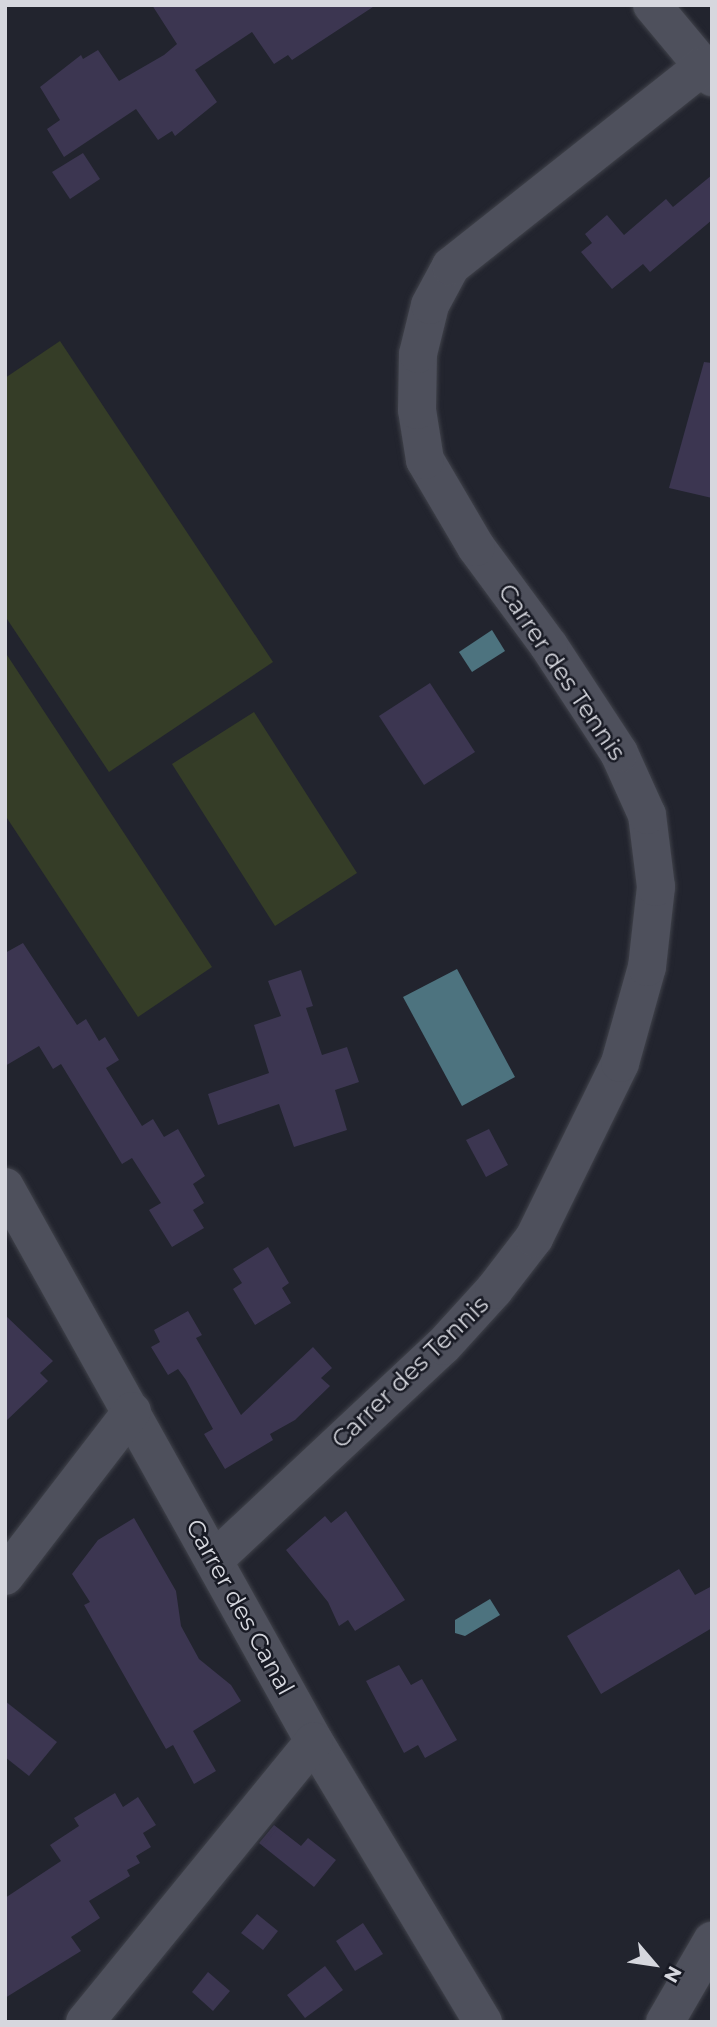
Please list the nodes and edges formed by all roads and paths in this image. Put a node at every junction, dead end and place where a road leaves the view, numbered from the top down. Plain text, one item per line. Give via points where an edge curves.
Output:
1 (652, 5) edge
2 (707, 72) edge
3 (5, 1188) edge
4 (132, 1411) junction
5 (214, 1560) junction
6 (5, 1576) edge
7 (314, 1741) junction
8 (712, 1941) edge
9 (85, 2022) edge
10 (482, 2022) edge
11 (665, 2022) edge

1 - 2 street
2 - 5 street, Carrer des Tennis via 451,266 429,305 418,354 417,410 425,460 476,547 549,646 619,754 647,815 656,887 648,967 620,1063 534,1238 494,1290 443,1346
3 - 4 street, Carrer des Canal
4 - 5 street, Carrer des Canal
4 - 6 street
5 - 7 street, Carrer des Canal
7 - 9 street
7 - 10 street, Carrer des Canal
8 - 11 street

